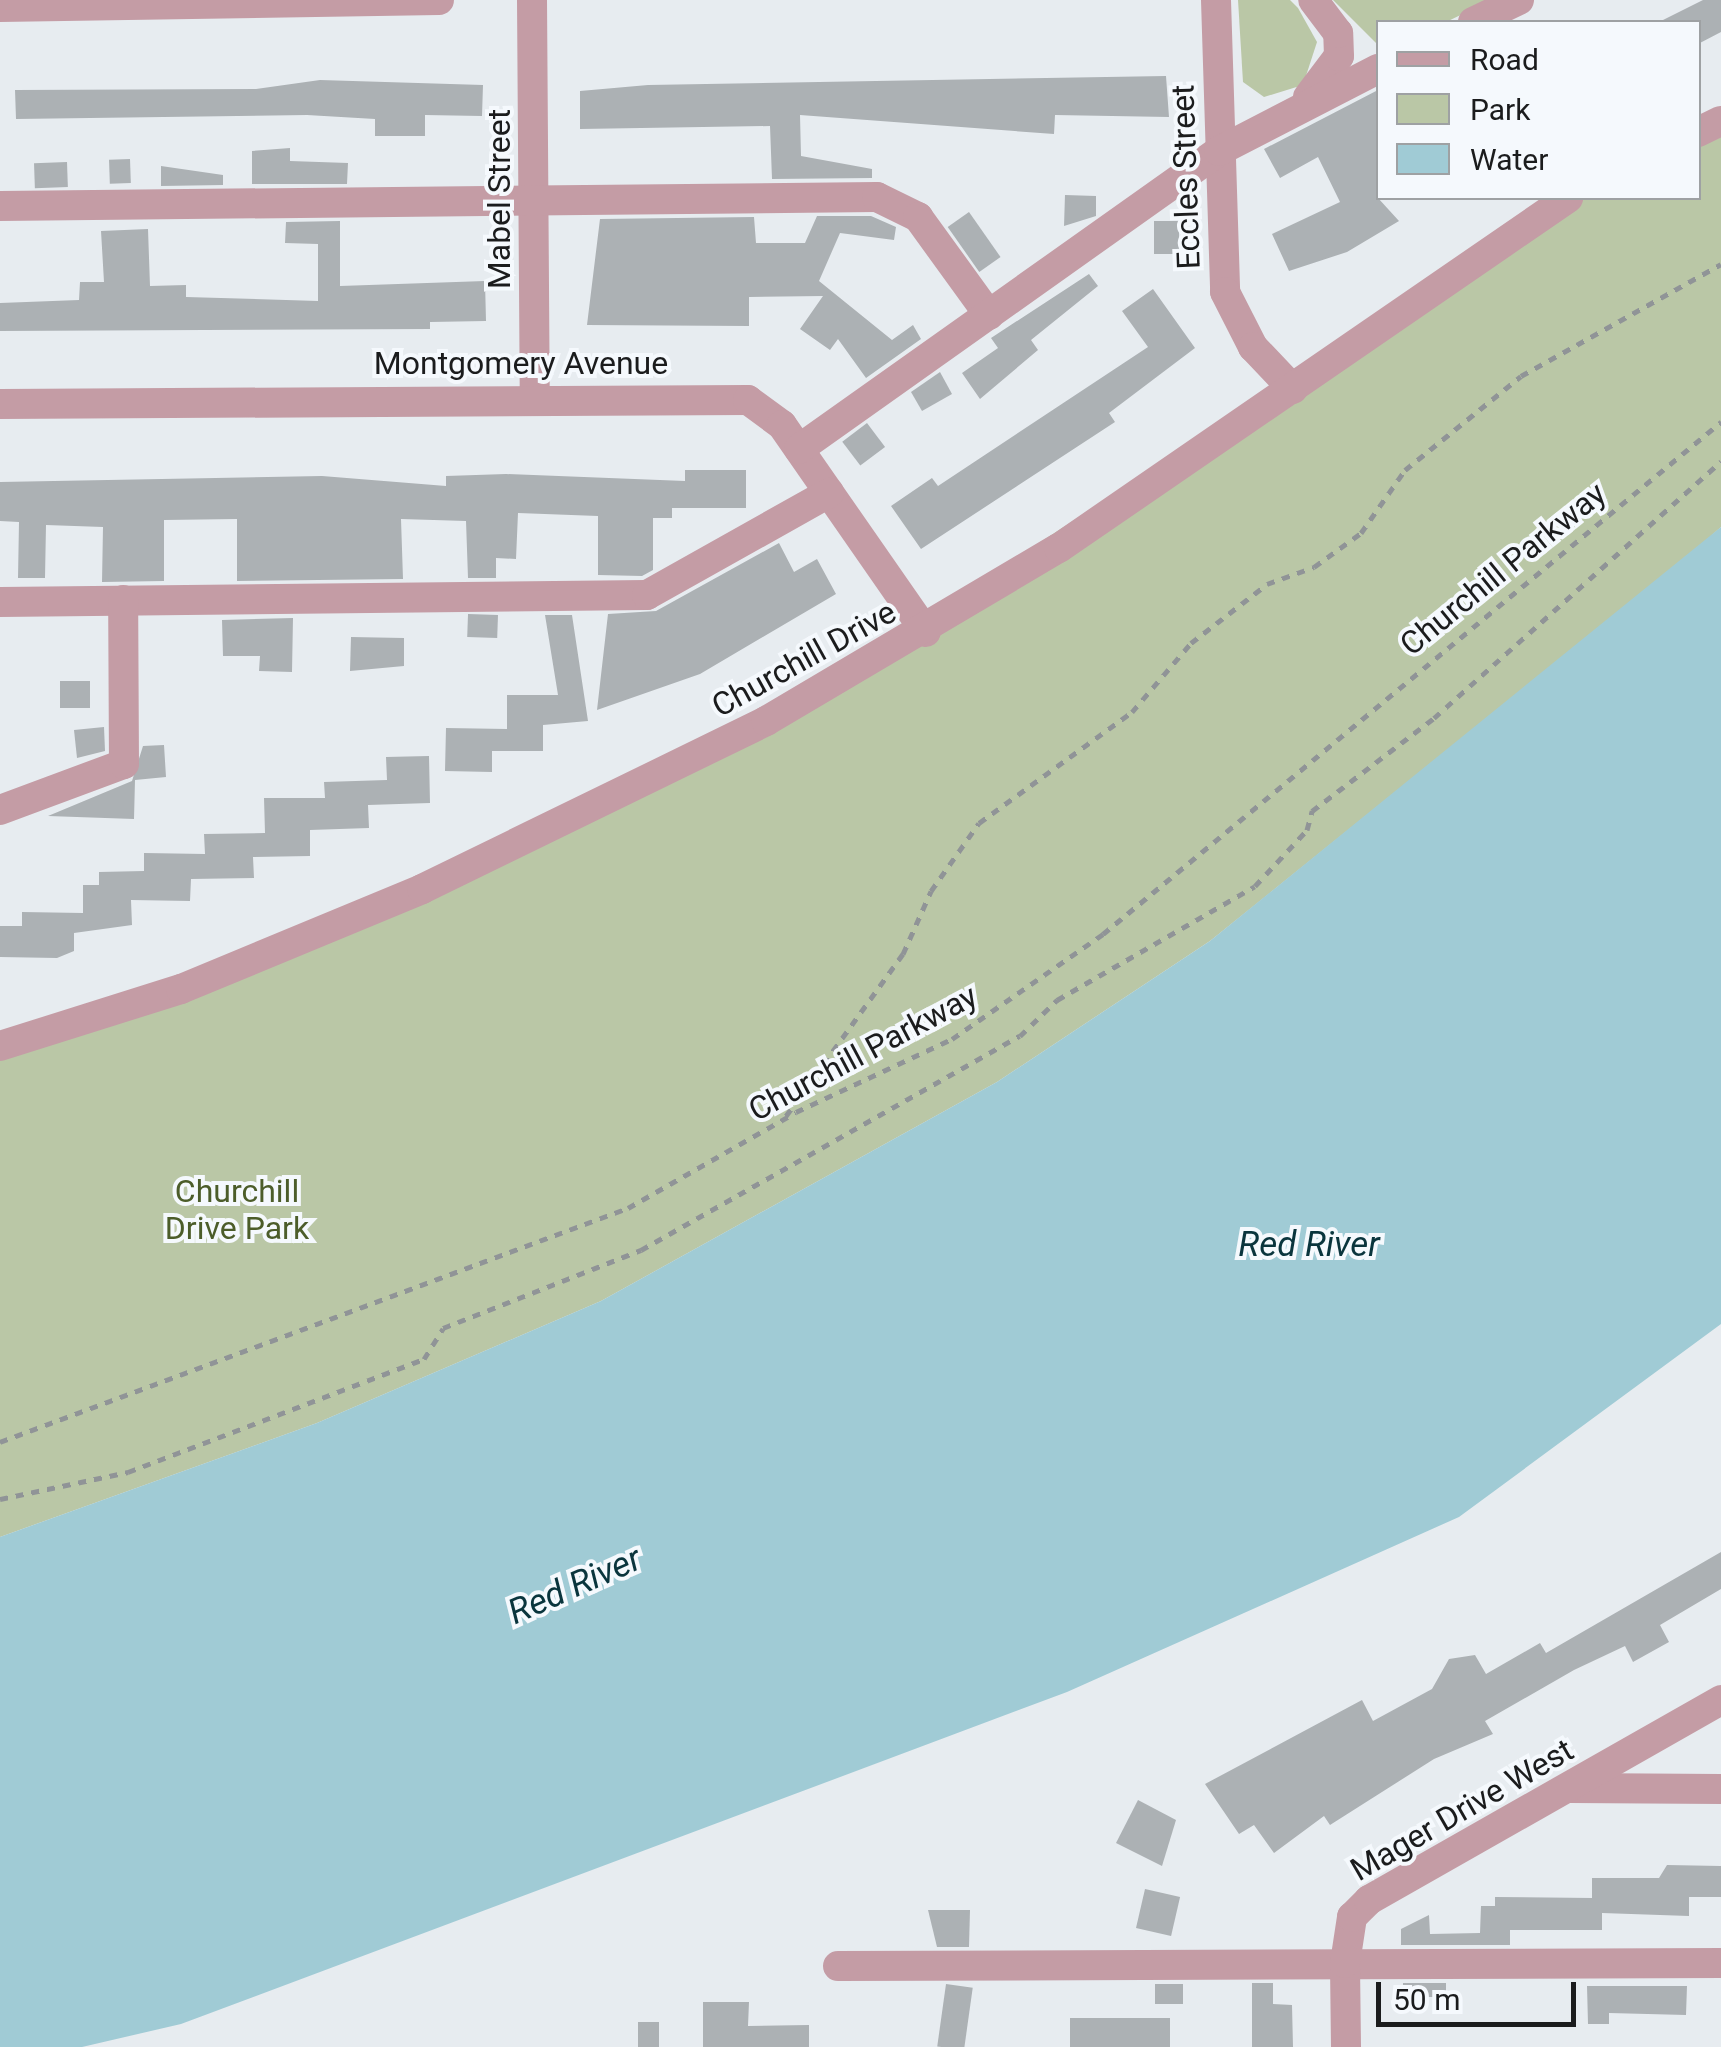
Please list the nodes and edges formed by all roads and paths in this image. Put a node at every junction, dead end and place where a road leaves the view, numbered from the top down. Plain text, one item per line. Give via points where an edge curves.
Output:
1 (439, 0) edge
2 (532, 0) edge
3 (1216, 0) edge
4 (1313, 0) edge
5 (1520, 0) edge
6 (0, 7) edge
7 (1477, 20) edge
8 (1376, 70) edge
9 (1295, 110) junction
10 (1219, 151) junction
11 (534, 200) junction
12 (1565, 200) edge
13 (0, 206) edge
14 (1721, 264) edge
15 (989, 315) junction
16 (1293, 389) junction
17 (535, 397) junction
18 (0, 404) edge
19 (1721, 422) edge
20 (799, 449) junction
21 (1721, 461) edge
22 (830, 493) junction
23 (123, 600) junction
24 (0, 602) edge
25 (926, 632) junction
26 (0, 810) edge
27 (0, 1046) edge
28 (786, 1117) junction
29 (0, 1442) edge
30 (0, 1499) edge
31 (1721, 1700) edge
32 (1568, 1788) junction
33 (1721, 1789) edge
34 (1721, 1963) edge
35 (1345, 1964) junction
36 (838, 1966) dead end
37 (1346, 2047) edge

1 - 6 street
2 - 11 street, Mabel Street
3 - 10 street, Eccles Street
4 - 9 street via 1338,33 1338,56
5 - 7 street
8 - 9 street
9 - 10 street
10 - 15 street
10 - 16 street, Eccles Street via 1224,292 1253,348
11 - 13 street
11 - 15 street via 877,197 918,217
11 - 17 street, Mabel Street
12 - 16 street, Churchill Drive
14 - 28 path via 1521,376 1404,470 1360,533 1314,567 1267,584 1190,643 1132,712 979,822 931,891 903,954
15 - 20 street
16 - 25 street, Churchill Drive
17 - 18 street, Montgomery Avenue
17 - 20 street, Montgomery Avenue via 748,400
19 - 28 path, Churchill Parkway via 1103,934 952,1039
20 - 22 street, Montgomery Avenue
21 - 30 path via 1434,718 1312,811 1307,830 1255,886 1057,1000 1020,1036 642,1250 443,1328 424,1359 128,1472
22 - 23 street via 647,595
22 - 25 street, Montgomery Avenue
23 - 24 street
23 - 26 street via 124,764
25 - 27 street, Churchill Drive via 657,778 422,889 181,989
28 - 29 path, Churchill Parkway via 628,1208
31 - 32 street, Mager Drive West
32 - 33 street
32 - 35 street, Mager Drive West via 1369,1900 1352,1918
34 - 35 street
35 - 36 street
35 - 37 street, Mager Drive West

